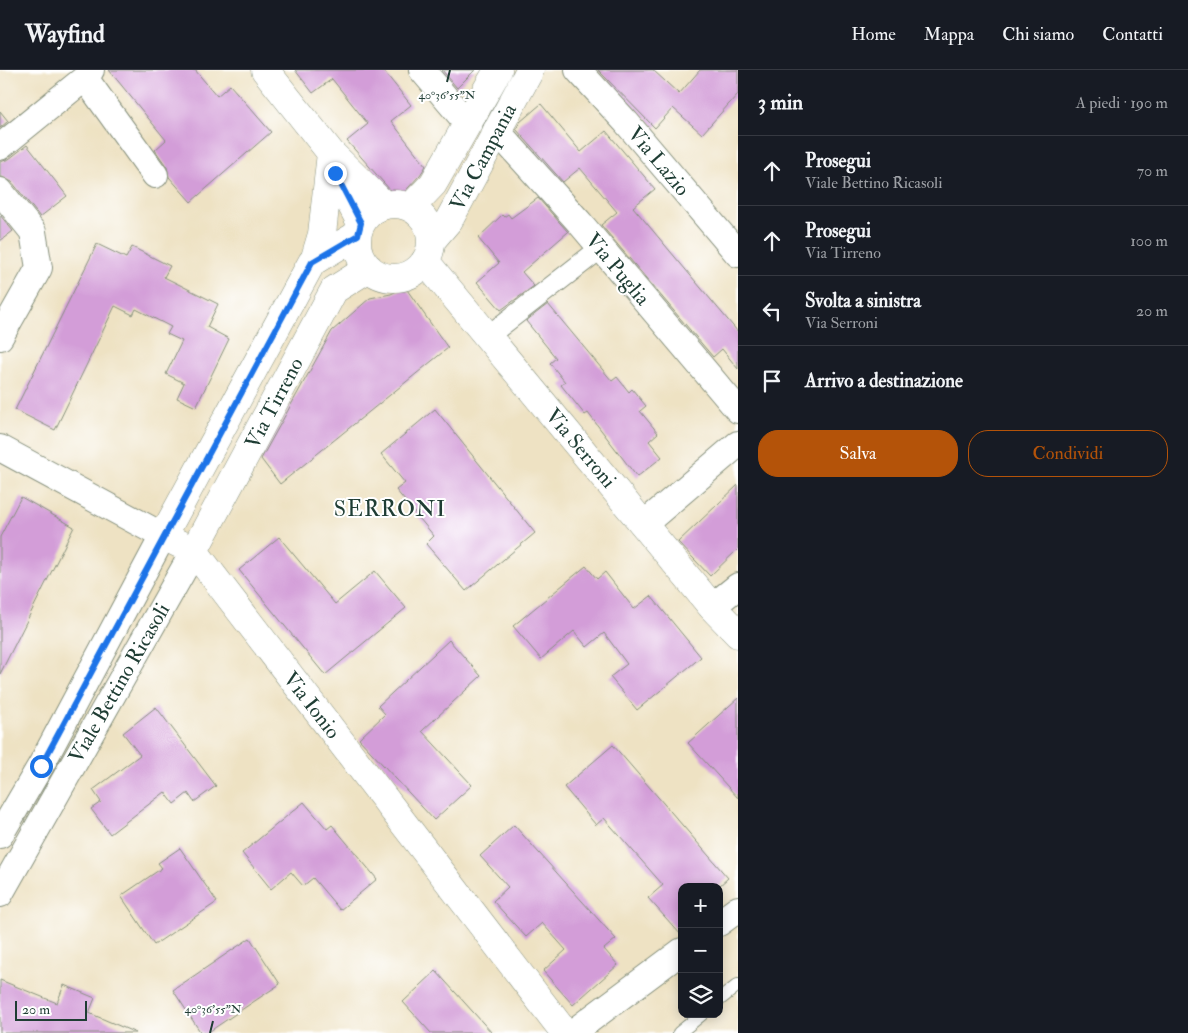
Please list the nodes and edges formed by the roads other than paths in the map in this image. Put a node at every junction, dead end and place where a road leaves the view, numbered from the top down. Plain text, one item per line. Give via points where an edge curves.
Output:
1 (265, 70) edge
2 (422, 70) edge
3 (498, 70) edge
4 (530, 70) edge
5 (578, 70) edge
6 (88, 74) edge
7 (467, 123) junction
8 (496, 130) junction
9 (0, 147) edge
10 (331, 153) junction
11 (155, 175) dead end
12 (0, 190) edge
13 (398, 206) junction
14 (359, 229) junction
15 (601, 248) junction
16 (428, 251) junction
17 (738, 254) edge
18 (314, 261) junction
19 (369, 268) junction
20 (488, 336) junction
21 (0, 337) edge
22 (738, 410) edge
23 (738, 444) edge
24 (3, 456) edge
25 (644, 524) junction
26 (163, 536) junction
27 (194, 551) junction
28 (738, 586) edge
29 (712, 607) junction
30 (738, 634) edge
31 (0, 835) edge
32 (0, 894) edge
33 (678, 954) edge
34 (738, 985) edge
35 (723, 997) edge
36 (697, 1018) edge
37 (565, 1033) edge
38 (572, 1033) edge
39 (679, 1033) edge

1 - 10 street
2 - 7 street
3 - 7 street, Via Campania
4 - 8 street, Via Campania
5 - 17 street, Via Lazio
6 - 9 street
6 - 11 street
7 - 13 street, Via Campania via 433,184
8 - 15 street, Via Puglia
8 - 16 street, Via Campania via 449,220
10 - 13 street
10 - 14 street via 335,173
10 - 18 street, Via Tirreno via 322,234
12 - 21 street via 33,232 39,268
13 - 14 street via 369,213
13 - 16 street via 419,213 427,223
14 - 18 street
14 - 19 street via 358,251
15 - 20 street
15 - 22 street, Via Puglia
16 - 19 street via 418,270 407,276 381,276
16 - 20 street, Via Serroni
18 - 26 street, Via Tirreno
19 - 27 street, Via Tirreno via 334,290
20 - 25 street, Via Serroni
23 - 25 street
24 - 26 street, Via Ionio
25 - 29 street, Via Serroni
26 - 27 street, Via Ionio
26 - 31 street, Viale Bettino Ricasoli via 41,766
27 - 32 street, Viale Bettino Ricasoli
27 - 37 street, Via Ionio
28 - 29 street
29 - 30 street, Via Serroni
33 - 38 street
34 - 35 lane
36 - 39 lane

